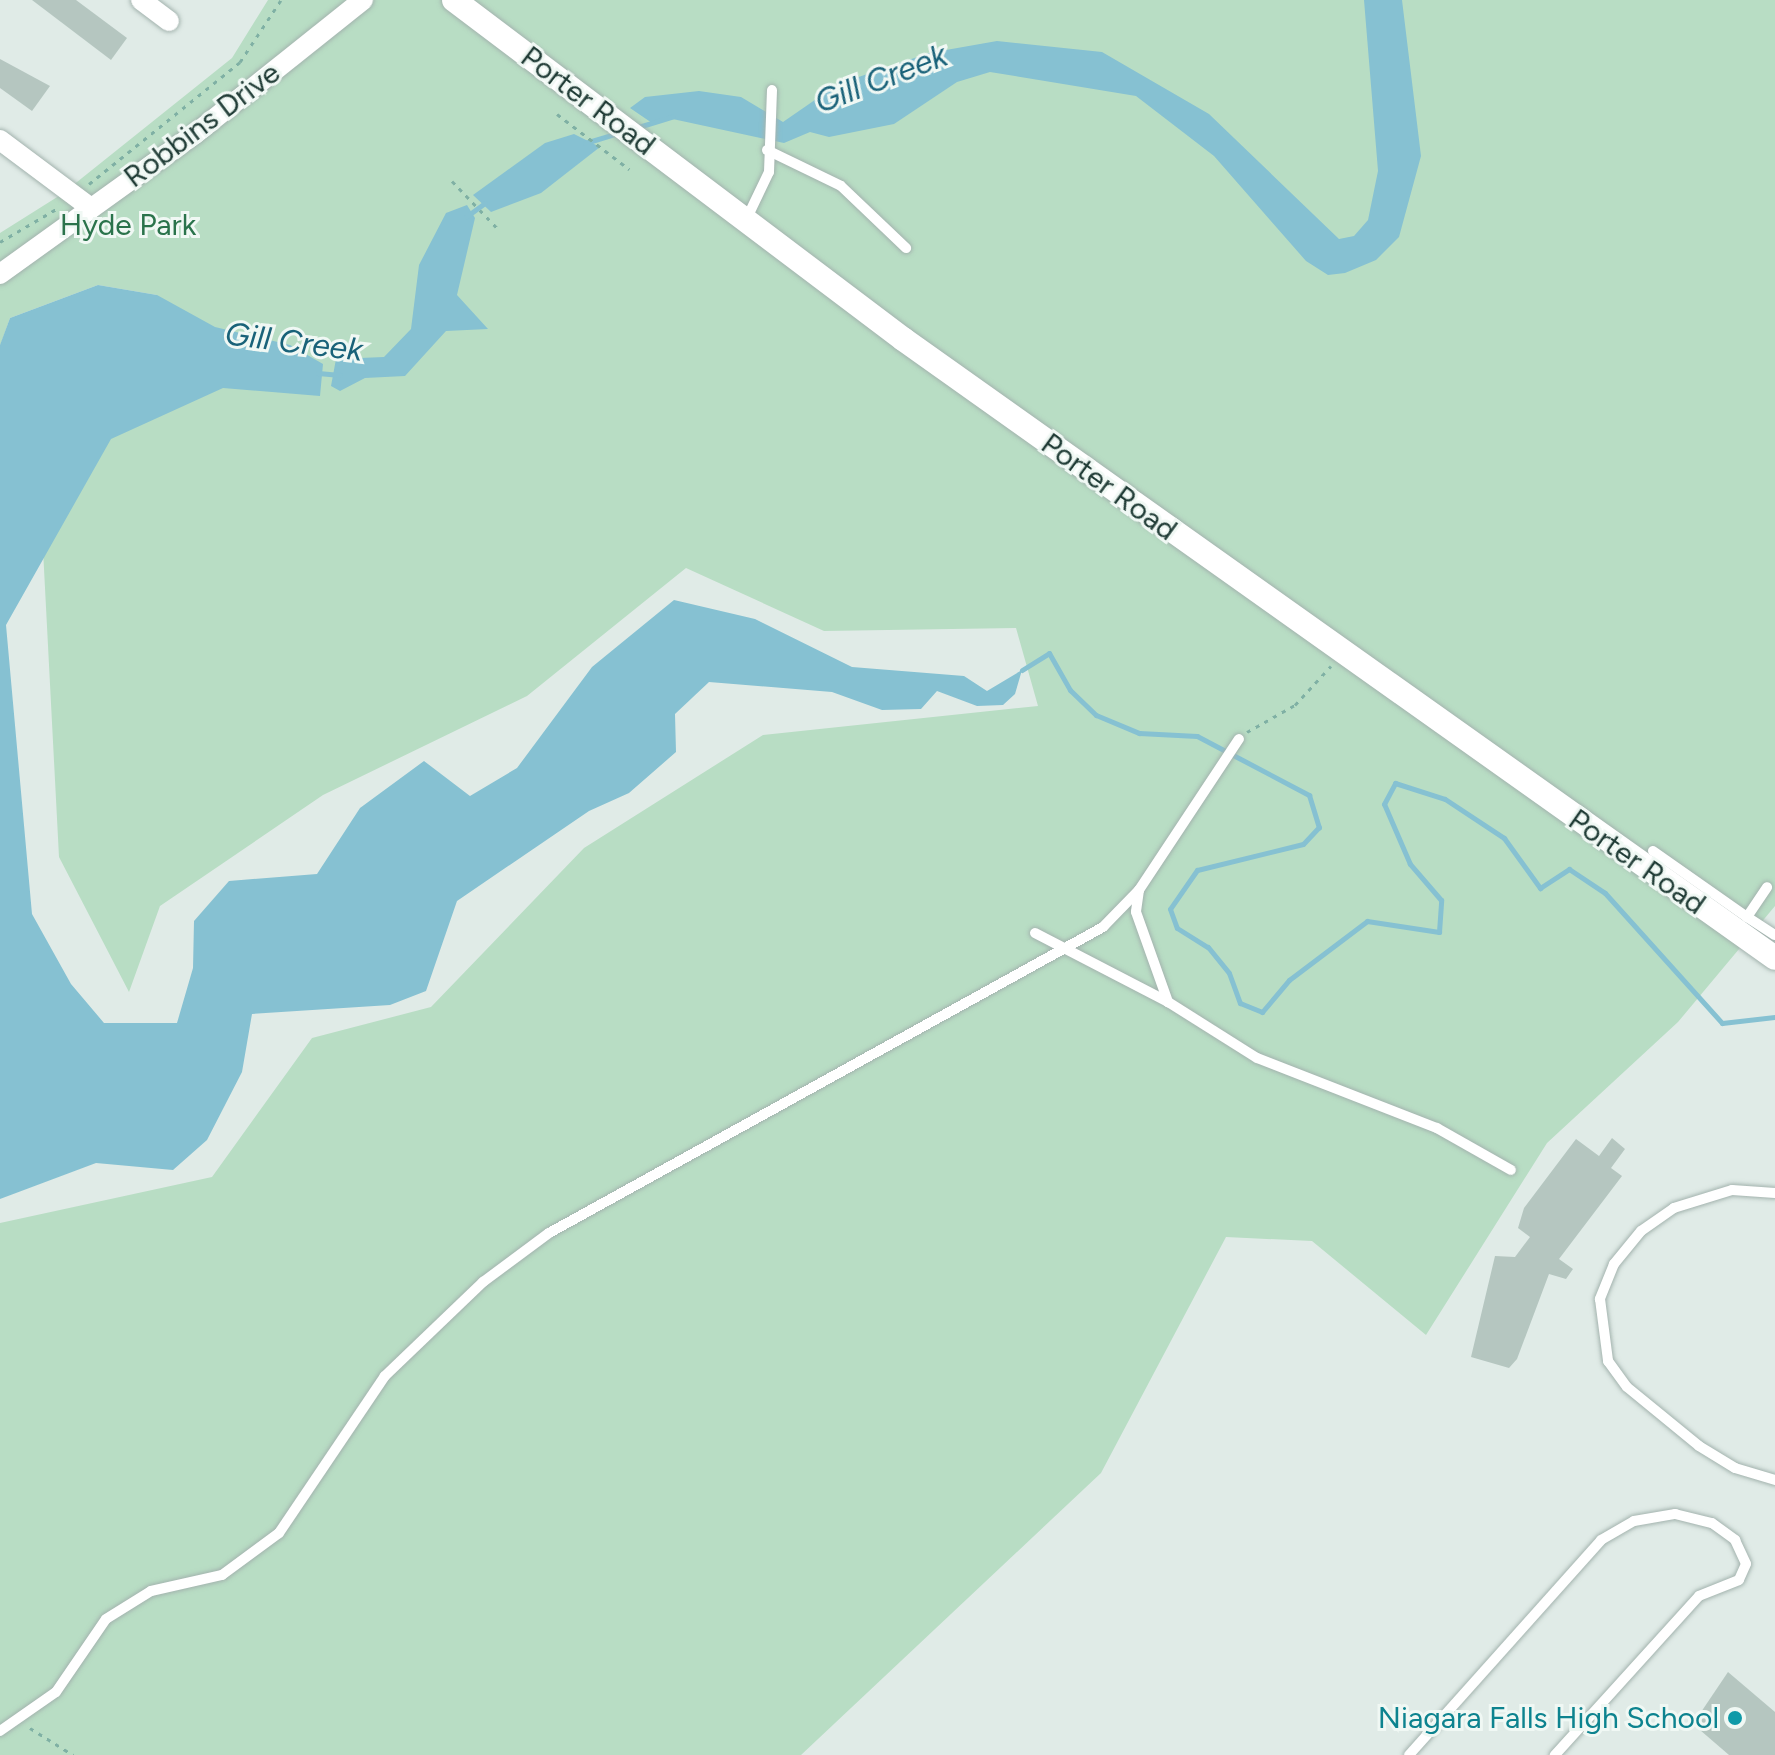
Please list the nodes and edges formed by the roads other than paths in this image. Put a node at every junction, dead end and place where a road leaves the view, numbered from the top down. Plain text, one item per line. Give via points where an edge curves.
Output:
1 (141, 0) edge
2 (363, 0) edge
3 (454, 0) edge
4 (169, 21) dead end
5 (772, 90) dead end
6 (0, 140) edge
7 (767, 150) junction
8 (83, 202) junction
9 (746, 220) junction
10 (906, 248) dead end
11 (0, 274) edge
12 (1239, 739) road end
13 (1653, 851) dead end
14 (1767, 887) dead end
15 (1139, 890) junction
16 (1747, 917) junction
17 (1035, 933) dead end
18 (1775, 935) edge
19 (1069, 949) junction
20 (1775, 958) edge
21 (1168, 1002) junction
22 (1511, 1170) dead end
23 (1775, 1193) edge
24 (1775, 1480) edge
25 (0, 1731) edge
26 (1409, 1755) edge
27 (1555, 1755) edge

1 - 4 street
2 - 8 street, Robbins Drive
3 - 9 main road, Porter Road
5 - 7 lane
6 - 8 street
7 - 9 lane via 769,172
7 - 10 lane via 841,186
8 - 11 street, Robbins Drive
9 - 20 main road, Porter Road via 1339,652
12 - 15 lane
13 - 16 lane
14 - 16 lane
15 - 19 lane
15 - 21 lane via 1136,912
16 - 18 lane
17 - 19 lane
19 - 21 lane
19 - 25 lane via 549,1233 483,1282 385,1376 279,1533 222,1575 151,1591 106,1619 56,1692 20,1723
21 - 22 lane via 1257,1058 1437,1128
23 - 24 lane via 1732,1190 1674,1208 1641,1231 1614,1264 1600,1299 1608,1361 1627,1387 1699,1446
26 - 27 lane via 1601,1540 1634,1521 1675,1514 1712,1523 1735,1540 1746,1564 1739,1580 1699,1596

